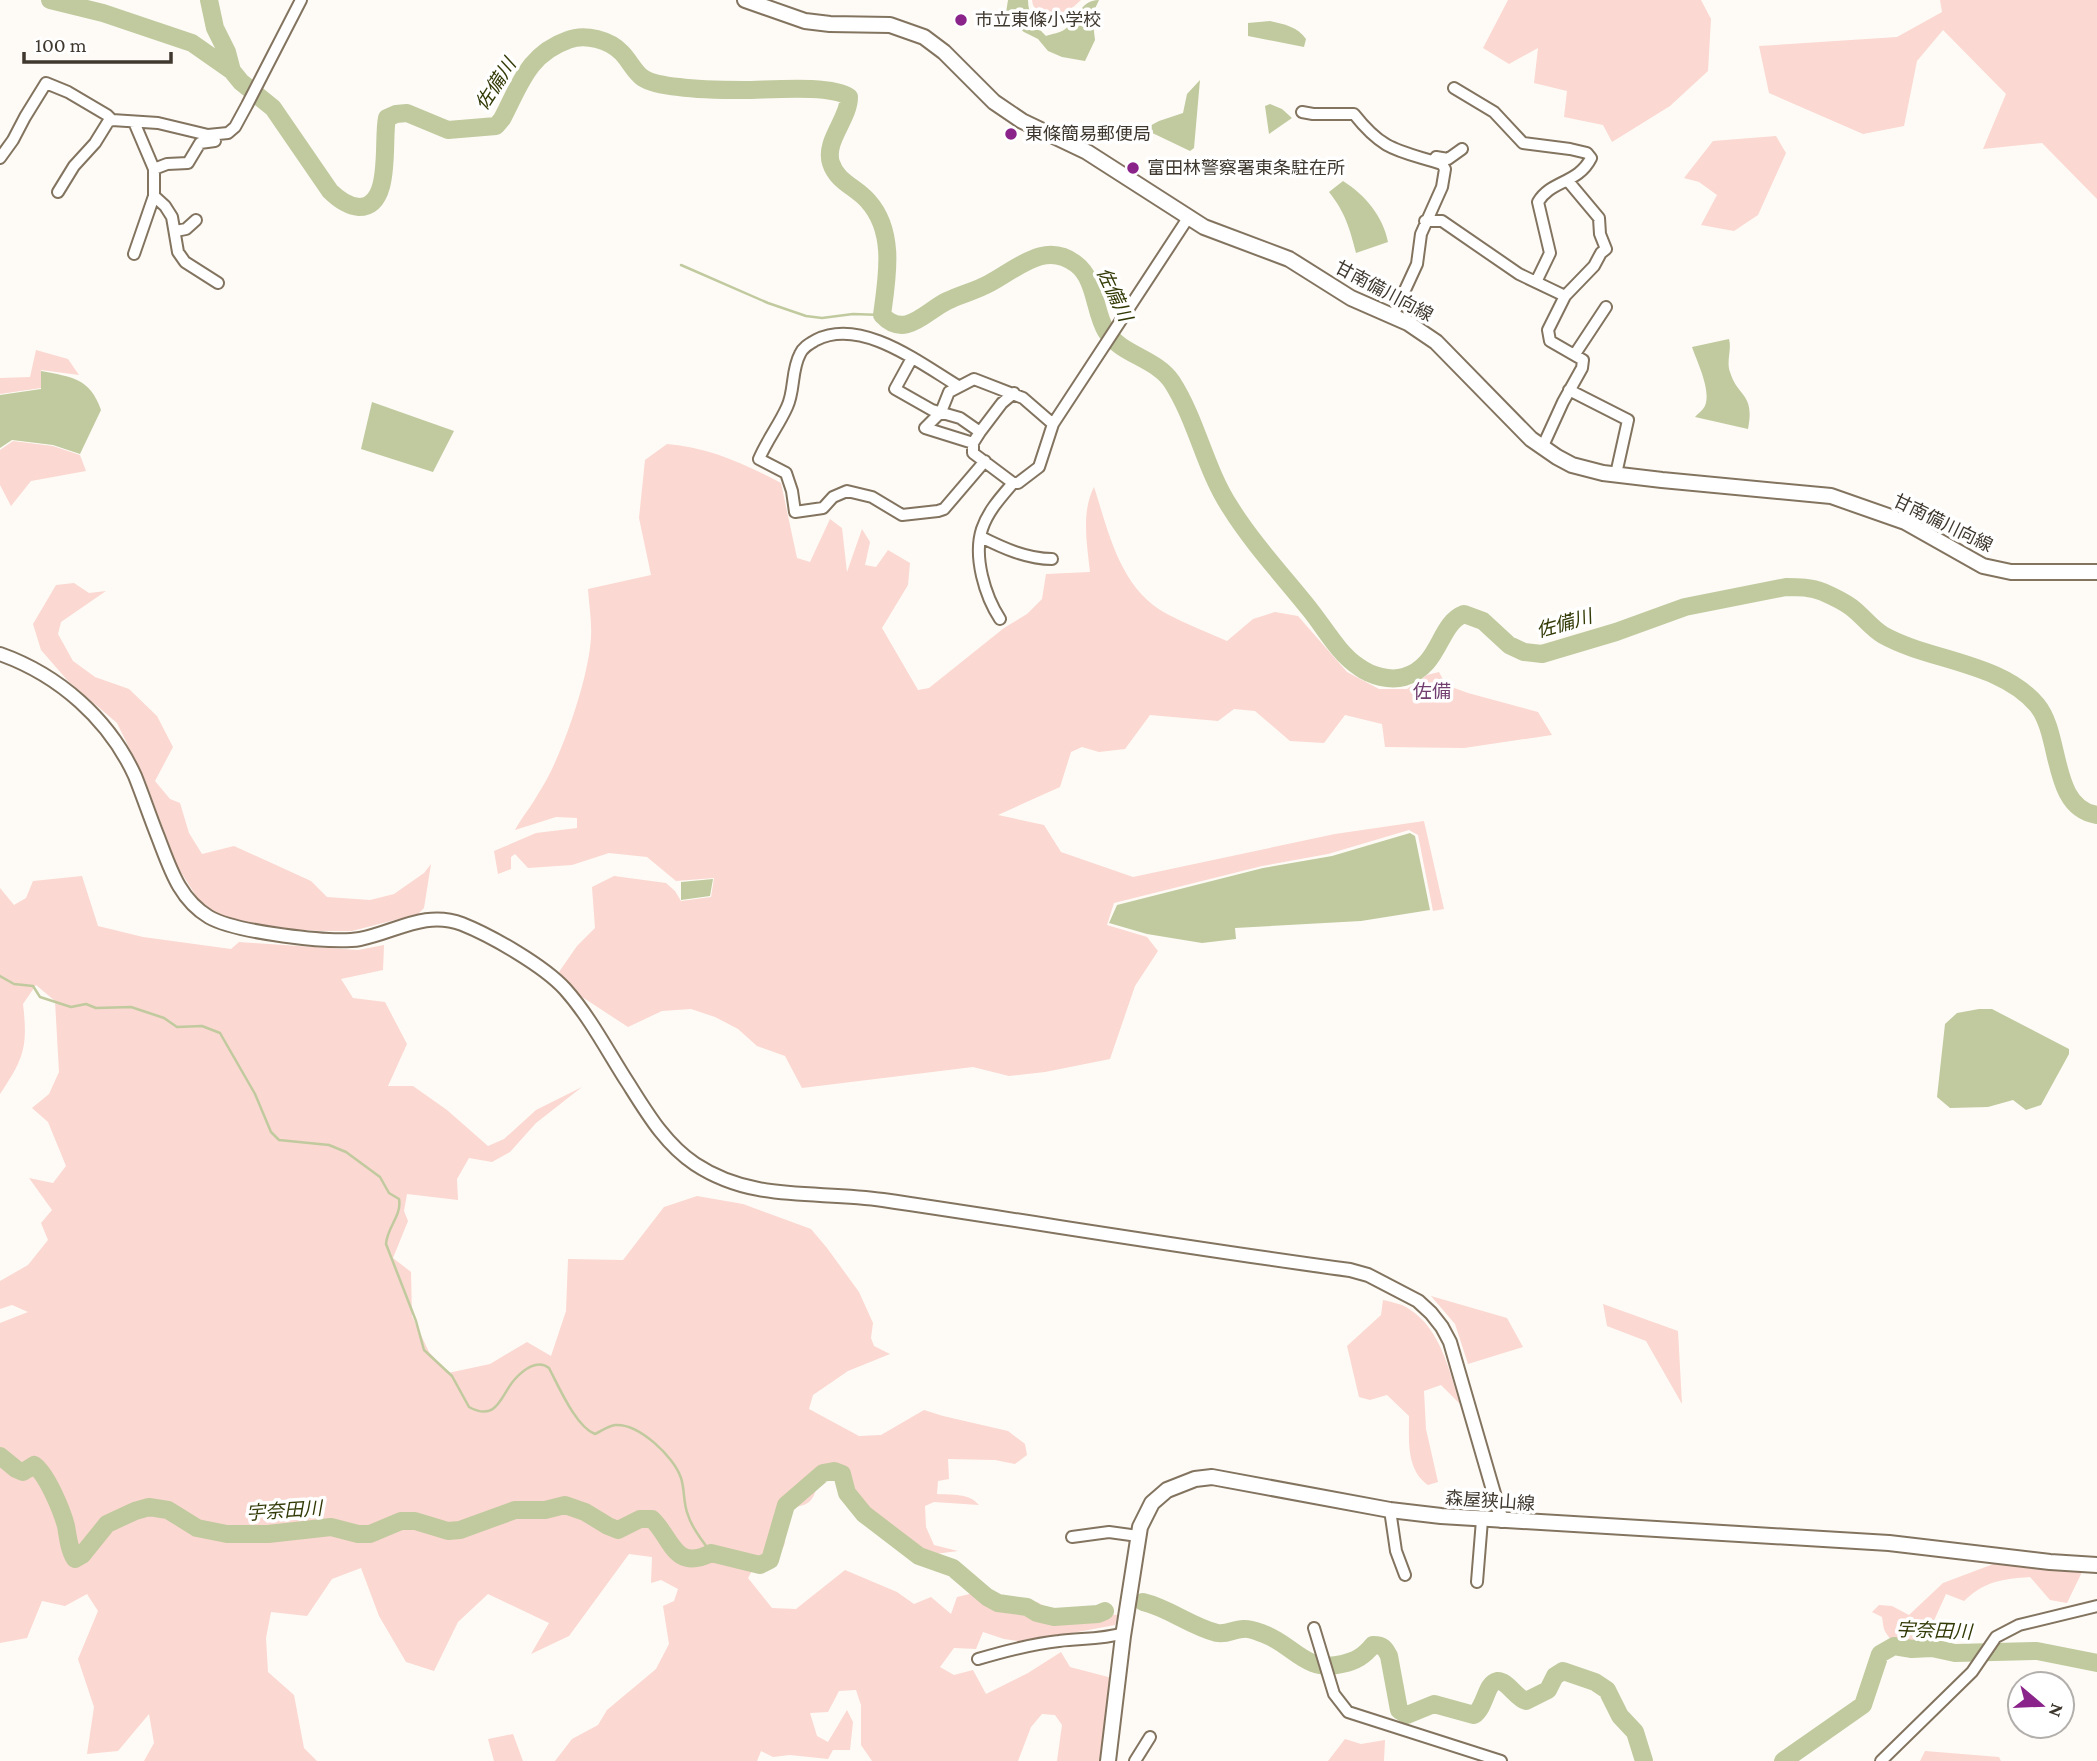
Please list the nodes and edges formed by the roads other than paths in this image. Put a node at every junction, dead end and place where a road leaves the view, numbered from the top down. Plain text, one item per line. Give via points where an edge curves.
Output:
1 (301, 0) edge
2 (745, 0) edge
3 (1454, 89) dead end
4 (1302, 112) dead end
5 (112, 120) junction
6 (134, 121) junction
7 (218, 135) junction
8 (1462, 149) dead end
9 (0, 158) edge
10 (1428, 160) junction
11 (154, 169) junction
12 (1568, 181) junction
13 (58, 192) dead end
14 (154, 195) junction
15 (1188, 218) junction
16 (196, 220) dead end
17 (1425, 221) junction
18 (176, 231) junction
19 (134, 254) dead end
20 (1536, 282) junction
21 (218, 283) dead end
22 (1565, 296) junction
23 (1606, 307) dead end
24 (1393, 316) junction
25 (1575, 354) junction
26 (912, 358) junction
27 (958, 386) junction
28 (1569, 390) junction
29 (1014, 393) junction
30 (941, 412) junction
31 (1053, 425) junction
32 (980, 432) junction
33 (973, 443) junction
34 (1542, 448) junction
35 (985, 461) junction
36 (1616, 474) junction
37 (1013, 483) junction
38 (981, 537) junction
39 (1052, 559) dead end
40 (2097, 572) edge
41 (1000, 619) dead end
42 (0, 654) edge
43 (1391, 1510) junction
44 (1482, 1520) junction
45 (1502, 1521) junction
46 (1138, 1536) junction
47 (1072, 1537) dead end
48 (2097, 1565) edge
49 (1405, 1574) dead end
50 (1477, 1582) dead end
51 (2097, 1606) edge
52 (1314, 1628) dead end
53 (1124, 1633) junction
54 (978, 1659) dead end
55 (1150, 1737) dead end
56 (1108, 1761) edge
57 (1135, 1761) edge
58 (1501, 1761) edge
59 (1881, 1761) edge

1 - 7 street via 234,127
2 - 15 main road, 甘南備川向線 via 805,21 890,25 924,37 1007,112 1087,152
3 - 12 street via 1494,112 1523,143 1587,153 1591,158 1588,165
4 - 10 street via 1354,114 1383,144
5 - 6 street
5 - 9 street via 46,83
5 - 13 street
6 - 7 street
6 - 11 street
7 - 11 street via 215,141 197,145 188,163
8 - 10 street via 1448,159 1435,156
10 - 17 street via 1442,164 1446,175
11 - 14 street
12 - 20 street via 1548,190 1538,202 1550,253
12 - 22 street via 1599,218 1606,249
14 - 18 street via 172,217
14 - 19 street
15 - 24 main road, 甘南備川向線 via 1289,259 1351,298
15 - 31 street
16 - 18 street
17 - 20 street via 1442,221
17 - 24 street via 1417,264
18 - 21 street via 178,252 185,262
20 - 22 street
22 - 25 street via 1547,336
23 - 25 street
24 - 34 main road, 甘南備川向線 via 1436,342
25 - 28 street via 1583,360 1582,368
26 - 27 street
26 - 30 street via 895,389
26 - 35 street via 874,339 836,332 806,345 794,368 787,407 759,459 786,473 795,512 823,508 846,491 872,497 902,515 938,511
27 - 29 street via 974,379
27 - 30 street via 949,393
28 - 34 street
28 - 36 street via 1628,420
29 - 31 street
29 - 32 street
30 - 32 street
30 - 33 street via 925,428
31 - 37 street via 1039,467
32 - 33 street
33 - 35 street via 972,453
34 - 36 main road, 甘南備川向線 via 1572,465
35 - 37 street
36 - 40 main road, 甘南備川向線 via 1831,496 1905,522 1983,566 2011,572
37 - 38 street via 995,503
38 - 39 street via 1025,556
38 - 41 street via 981,576 987,599
42 - 45 street via 50,678 108,731 135,778 173,876 187,899 205,915 246,930 335,940 363,939 427,919 460,923 479,932 562,985 667,1140 724,1181 767,1193 855,1196 1350,1269 1418,1301 1450,1342
43 - 44 main road, 森屋狭山線
43 - 46 main road, 森屋狭山線 via 1204,1477 1176,1485 1159,1496 1146,1510
43 - 49 street via 1396,1551
44 - 45 main road, 森屋狭山線
44 - 50 street
45 - 48 main road, 森屋狭山線 via 1889,1543
46 - 47 street via 1109,1532
46 - 53 main road, 森屋狭山線
51 - 59 street via 2019,1625 1996,1637 1982,1660
52 - 58 street via 1334,1694 1348,1712
53 - 54 street via 1057,1641
53 - 56 main road, 森屋狭山線
55 - 57 street

